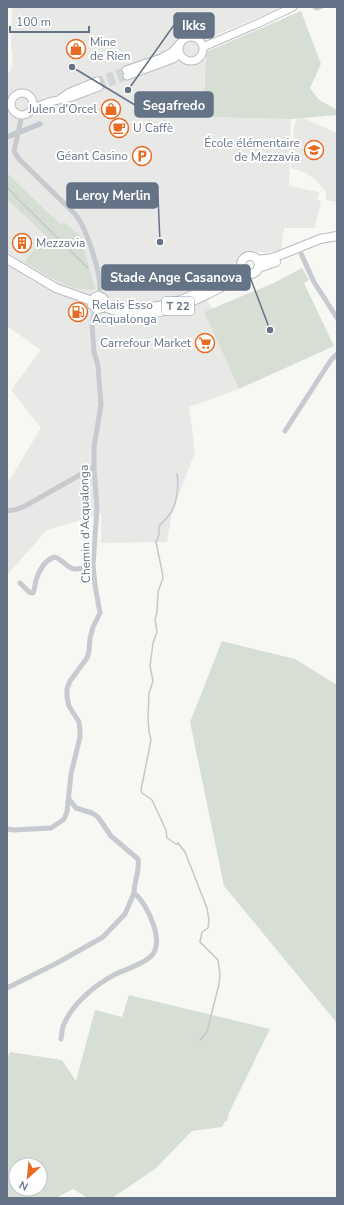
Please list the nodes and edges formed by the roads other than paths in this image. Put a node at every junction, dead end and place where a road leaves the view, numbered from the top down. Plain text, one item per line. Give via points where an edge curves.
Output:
1 (293, 7) edge
2 (314, 7) edge
3 (320, 7) edge
4 (180, 43) junction
5 (203, 47) junction
6 (180, 55) junction
7 (98, 84) tunnel mouth
8 (10, 99) edge
9 (31, 99) junction
10 (49, 102) junction
11 (9, 108) edge
12 (32, 108) junction
13 (22, 115) junction
14 (337, 236) edge
15 (337, 242) edge
16 (299, 250) junction
17 (7, 259) edge
18 (257, 264) junction
19 (244, 270) junction
20 (99, 303) junction
21 (337, 318) edge
22 (337, 354) edge
23 (337, 357) edge
24 (337, 362) edge
25 (285, 431) dead end
26 (94, 467) junction
27 (7, 510) edge
28 (93, 565) junction
29 (20, 584) dead end
30 (69, 799) junction
31 (7, 829) edge
32 (134, 893) junction
33 (7, 988) edge
34 (61, 1039) dead end

1 - 5 main road
2 - 3 street
4 - 5 main road via 192,37 201,42
4 - 6 main road
4 - 6 main road via 172,52 127,73
5 - 6 main road via 203,53 195,61 189,62
7 - 10 main road via 72,97
8 - 9 main road via 16,94 23,93
8 - 11 main road
9 - 10 main road
9 - 12 main road
10 - 12 main road
11 - 13 main road
12 - 13 main road
13 - 20 street, Chemin d'Acqualonga via 14,151 82,223 96,264 101,288
14 - 16 main road via 320,239
15 - 16 main road
16 - 18 main road
16 - 21 street via 314,282
17 - 20 main road, T 22 via 56,288
18 - 19 main road via 257,270 252,274
18 - 19 main road via 253,257 245,258 241,262
19 - 20 main road, T 22 via 198,300 164,311 140,314 112,310
20 - 26 street, Chemin d'Acqualonga via 92,324 101,405 94,447
22 - 25 street
23 - 24 street
26 - 27 street via 25,506
26 - 28 street, Chemin d'Acqualonga via 97,508
28 - 29 street via 79,569 71,568 55,557 46,561 37,577 33,593
28 - 30 street, Chemin d'Acqualonga via 100,613 93,627 87,658 67,689 67,697 80,730
30 - 31 street via 64,818 51,828
30 - 32 street via 76,808 98,817 111,836 138,859
32 - 33 street via 125,914 104,937
32 - 34 street via 144,903 157,934 154,953 114,975 82,998 63,1025

